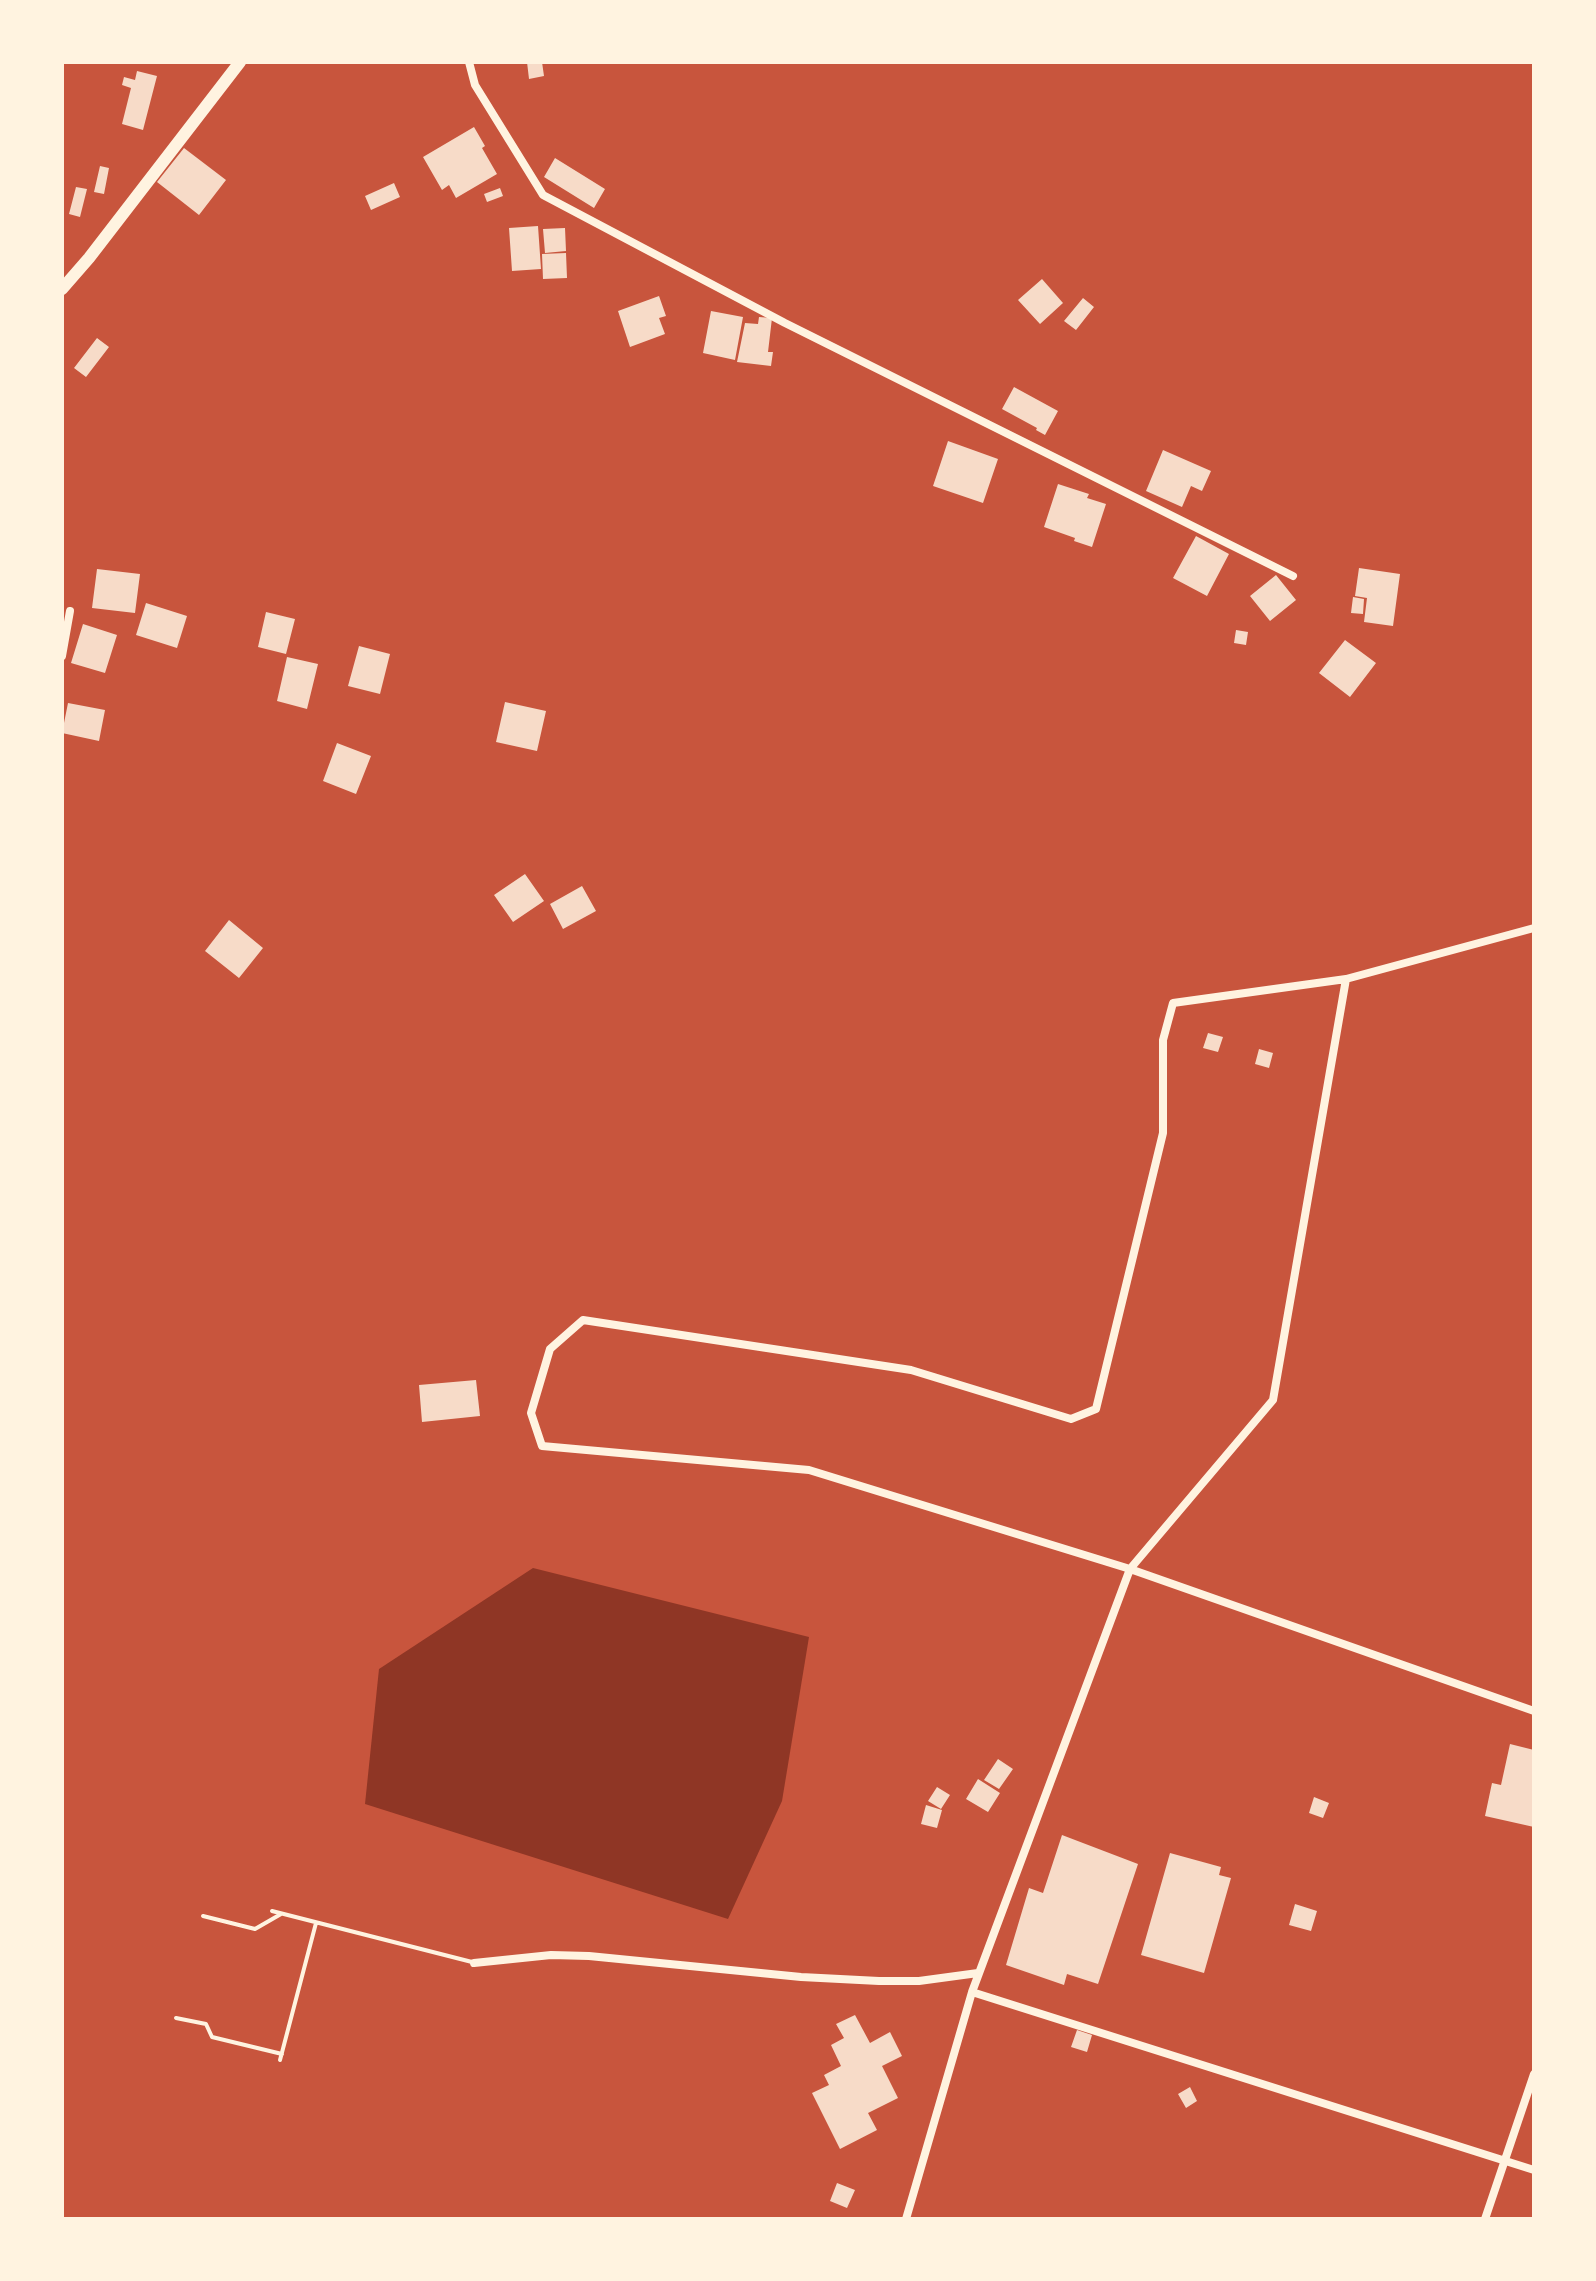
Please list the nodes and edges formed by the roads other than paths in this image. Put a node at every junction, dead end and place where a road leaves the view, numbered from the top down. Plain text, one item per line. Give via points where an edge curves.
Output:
1 (240, 62) edge
2 (469, 62) edge
3 (62, 289) edge
4 (1293, 576) dead end
5 (70, 611) dead end
6 (62, 656) edge
7 (1534, 928) edge
8 (1346, 979) junction
9 (1130, 1569) junction
10 (1534, 1711) edge
11 (272, 1911) dead end
12 (281, 1914) junction
13 (203, 1916) dead end
14 (316, 1923) junction
15 (474, 1963) joint
16 (978, 1973) junction
17 (972, 1992) junction
18 (176, 2018) dead end
19 (1534, 2074) edge
20 (1505, 2161) junction
21 (1534, 2170) edge
22 (906, 2219) edge
23 (1485, 2219) edge

1 - 3 main road
2 - 4 street via 475,85 543,195 785,323
5 - 6 street
7 - 8 street
8 - 9 street via 1273,1400
8 - 9 street via 1173,1003 1163,1040 1163,1133 1096,1409 1071,1419 911,1370 583,1320 550,1349 531,1413 542,1446 809,1470
9 - 10 street
9 - 16 street
11 - 12 lane
12 - 13 lane via 255,1929
12 - 14 lane
14 - 15 lane
14 - 18 lane via 281,2057 212,2037 206,2024
15 - 16 street via 589,1956 879,1981
16 - 17 street
17 - 20 street
17 - 22 street
19 - 20 street
20 - 21 street
20 - 23 street

